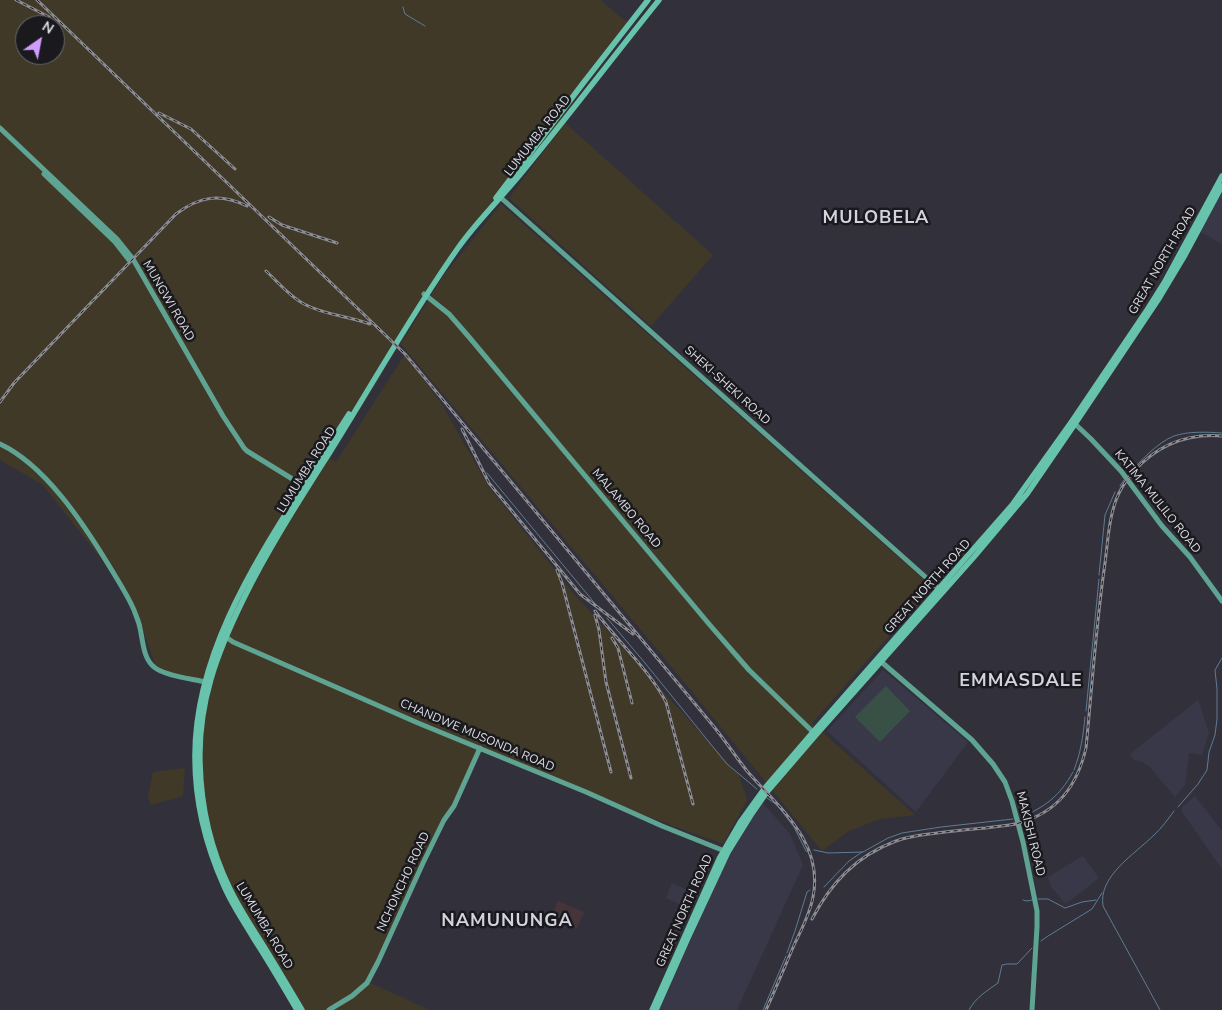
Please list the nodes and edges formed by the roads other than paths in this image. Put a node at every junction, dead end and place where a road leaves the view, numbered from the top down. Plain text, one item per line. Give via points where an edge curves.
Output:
1 (648, 0) edge
2 (658, 0) edge
3 (0, 128) edge
4 (0, 132) edge
5 (1222, 176) edge
6 (1222, 186) edge
7 (500, 196) junction
8 (425, 295) junction
9 (1074, 422) junction
10 (0, 444) edge
11 (305, 488) junction
12 (940, 591) junction
13 (1222, 601) edge
14 (224, 635) junction
15 (879, 660) junction
16 (207, 682) junction
17 (814, 733) junction
18 (480, 748) junction
19 (726, 851) junction
20 (297, 1010) edge
21 (302, 1010) edge
22 (329, 1010) edge
23 (652, 1010) edge
24 (656, 1010) edge
25 (1032, 1010) edge

1 - 7 main road, LUMUMBA ROAD
2 - 7 main road, LUMUMBA ROAD
3 - 11 street, MUNGWI ROAD via 117,239 133,259 244,448
4 - 11 street, MUNGWI ROAD via 115,242 243,451
5 - 9 main road, GREAT NORTH ROAD via 1164,284
6 - 9 main road, GREAT NORTH ROAD via 1158,300
7 - 8 main road, LUMUMBA ROAD
7 - 12 street, SHEKI-SHEKI ROAD
8 - 11 main road, LUMUMBA ROAD
8 - 17 street, MALAMBO ROAD via 449,314 469,337 744,664
9 - 12 main road, GREAT NORTH ROAD via 1012,505
9 - 13 street, KATIMA MULILO ROAD via 1126,478
10 - 16 street via 46,478 96,544 128,597 140,626 147,657 154,667
11 - 14 main road, LUMUMBA ROAD
12 - 15 main road, GREAT NORTH ROAD
14 - 16 main road, LUMUMBA ROAD
14 - 18 street, CHANDWE MUSONDA ROAD via 233,642
15 - 17 main road, GREAT NORTH ROAD
15 - 25 street, MAKISHI ROAD via 972,740 1005,782 1023,842 1037,911
16 - 20 main road, LUMUMBA ROAD via 198,716 195,756 205,834 230,900
16 - 21 main road, LUMUMBA ROAD via 200,764 205,811 214,850 240,908
17 - 19 main road, GREAT NORTH ROAD
18 - 19 street, CHANDWE MUSONDA ROAD
18 - 22 street, NCHONCHO ROAD via 367,983
19 - 23 main road, GREAT NORTH ROAD
19 - 24 main road, GREAT NORTH ROAD

